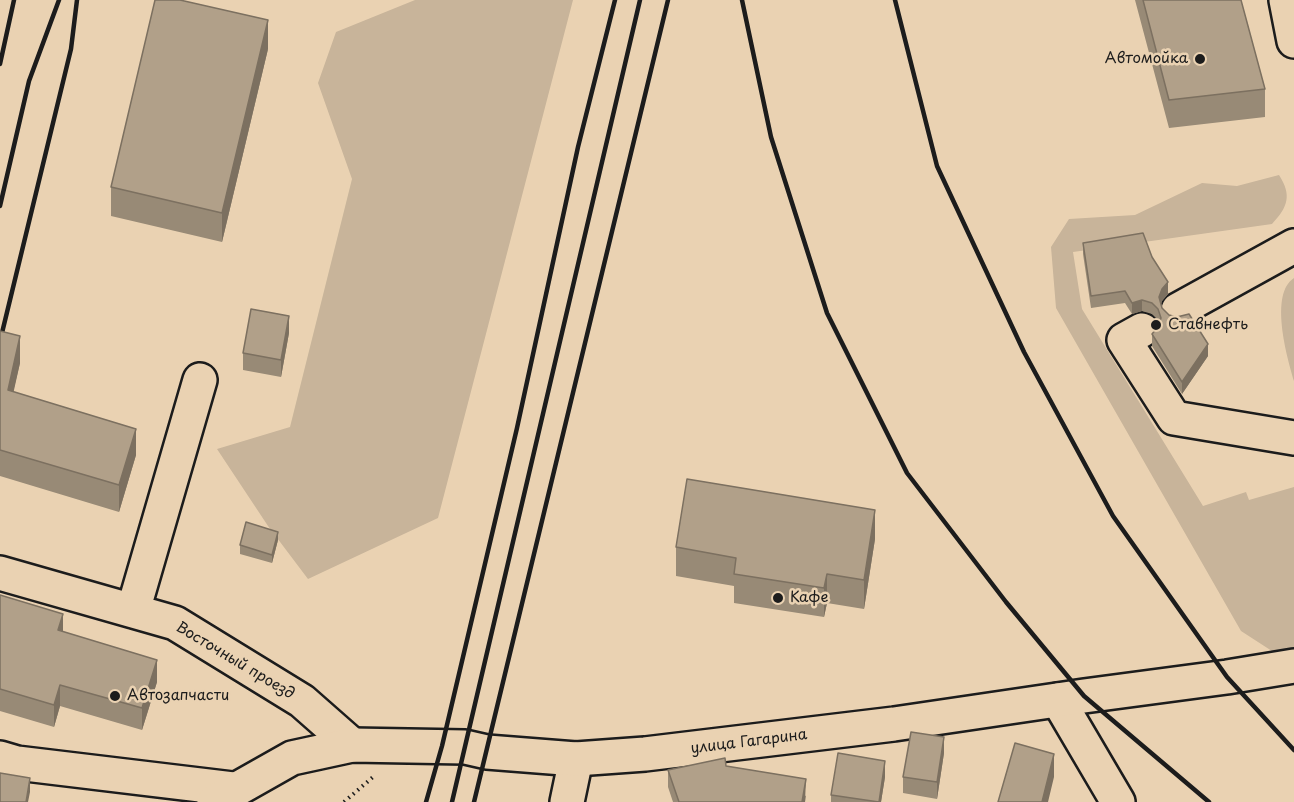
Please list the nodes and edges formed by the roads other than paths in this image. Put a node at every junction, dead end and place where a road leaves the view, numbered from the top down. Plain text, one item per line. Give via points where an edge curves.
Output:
1 (1286, 0) edge
2 (1294, 41) edge
3 (1294, 246) edge
4 (1178, 310) dead end
5 (1142, 330) dead end
6 (200, 380) dead end
7 (1294, 438) edge
8 (0, 573) edge
9 (133, 611) junction
10 (1294, 666) edge
11 (1058, 700) junction
12 (352, 745) junction
13 (0, 758) edge
14 (576, 759) junction
15 (223, 796) edge
16 (567, 802) edge
17 (1118, 802) edge

1 - 2 main road
3 - 4 main road
5 - 7 main road via 1124,340 1174,418
6 - 9 main road
8 - 9 main road, Восточный проезд
9 - 12 main road, Восточный проезд via 175,623 302,702
10 - 11 main road, улица Гагарина
11 - 14 main road, улица Гагарина via 894,724
11 - 17 main road
12 - 14 main road, улица Гагарина via 454,747
12 - 15 main road, улица Гагарина via 292,758
13 - 15 main road
14 - 16 main road

